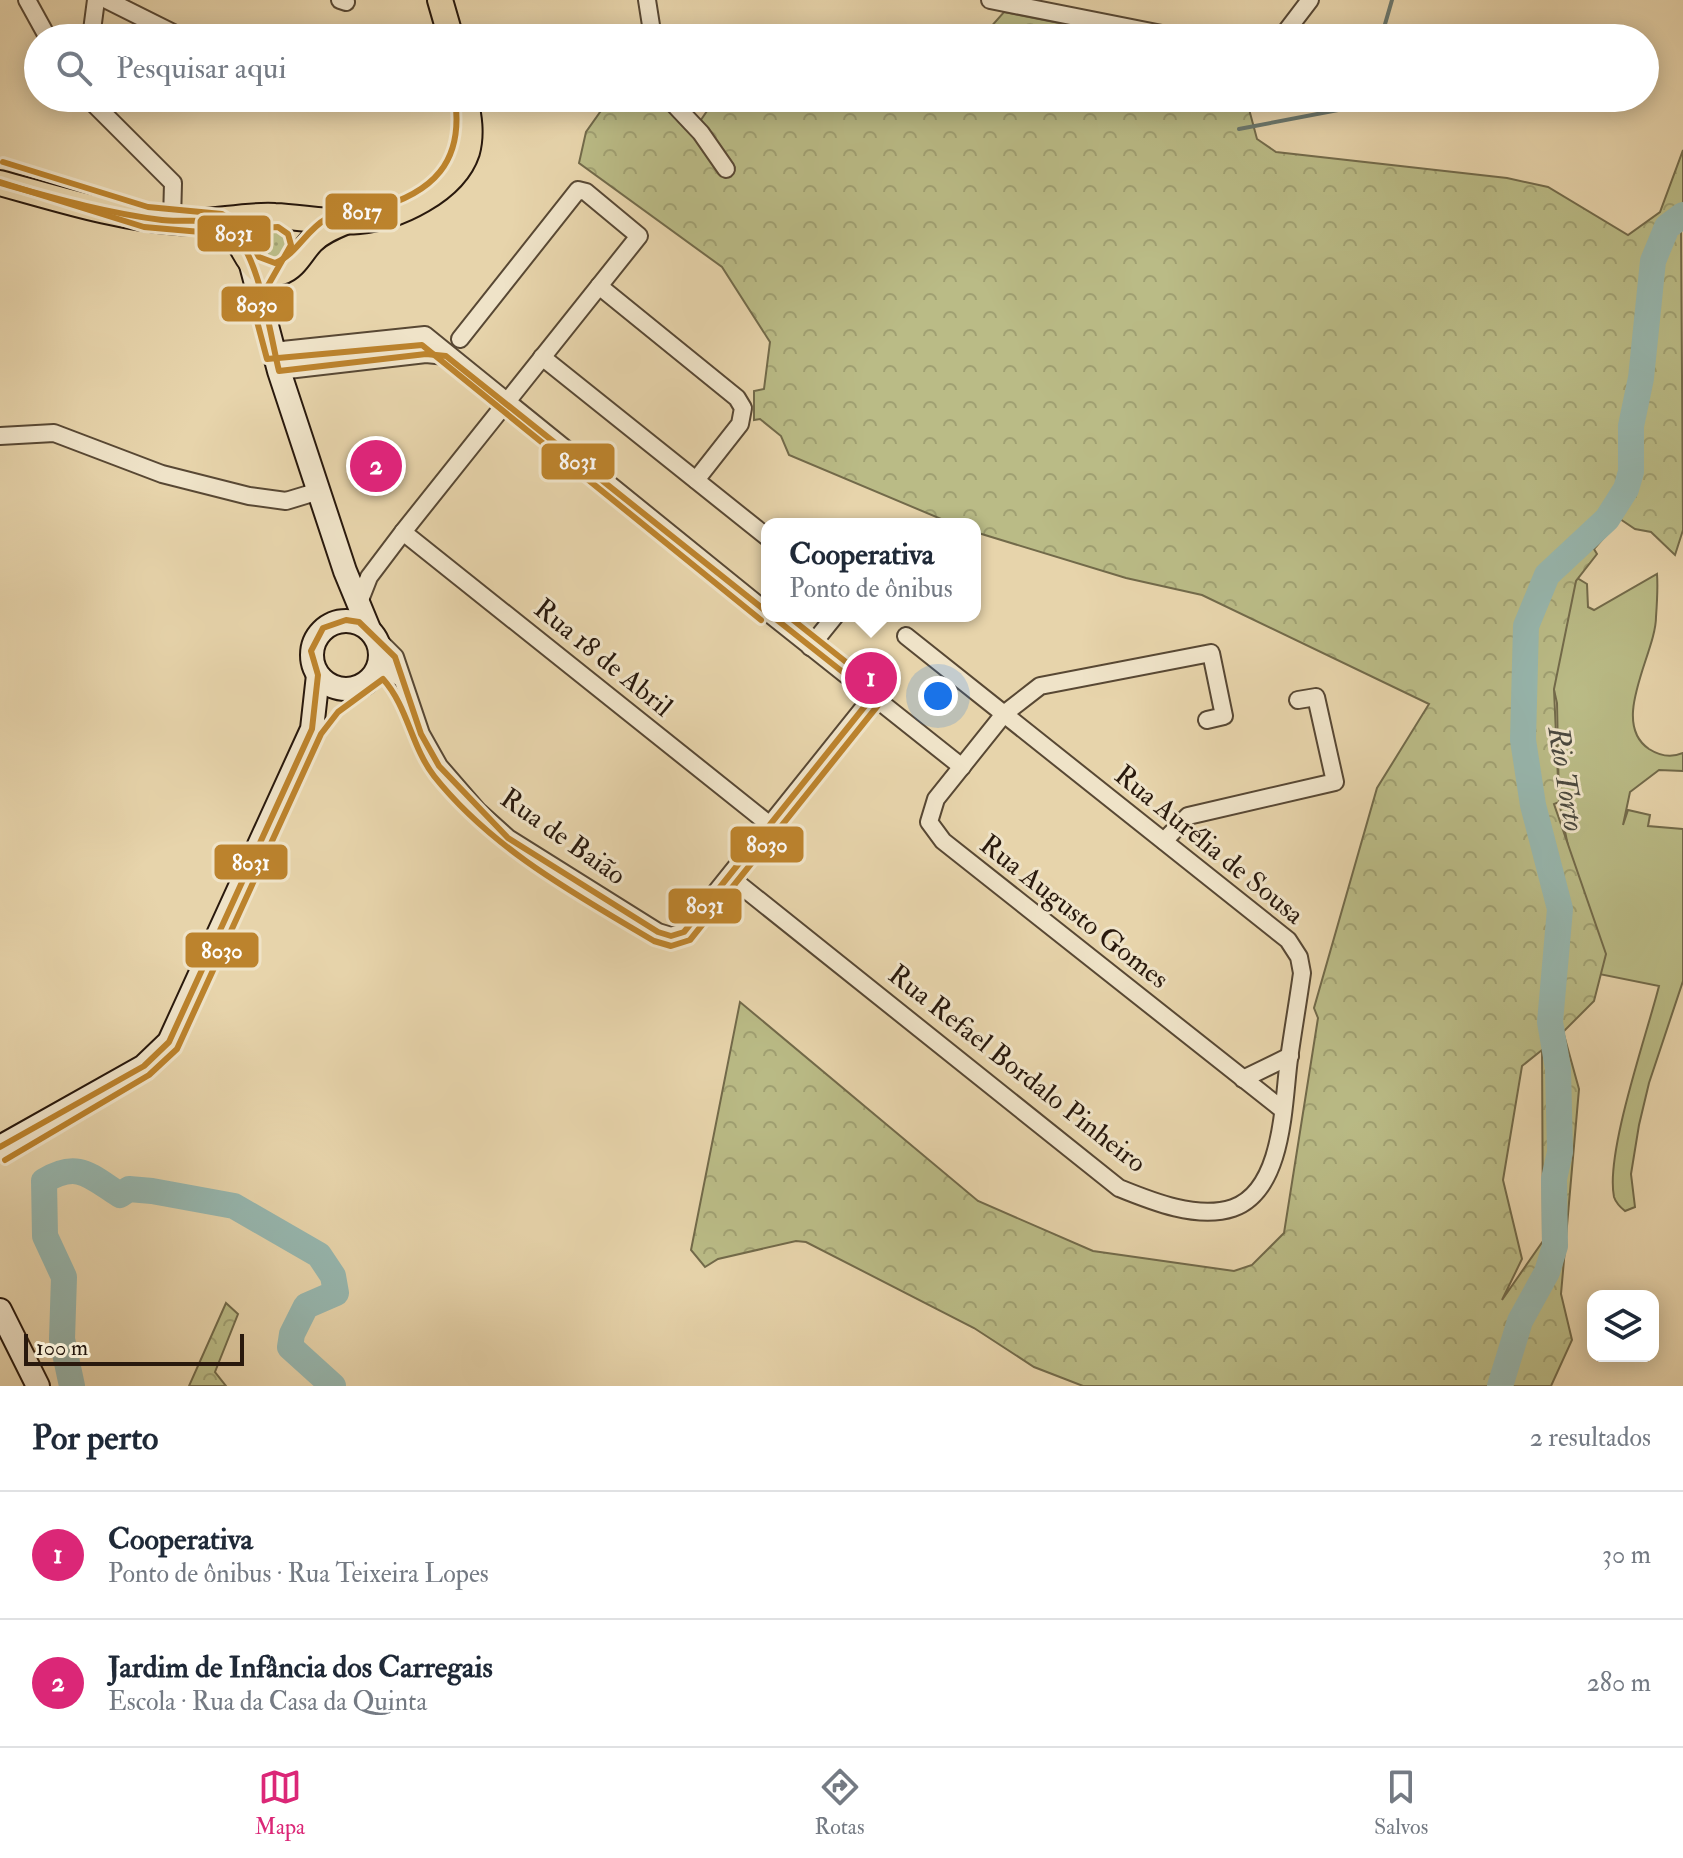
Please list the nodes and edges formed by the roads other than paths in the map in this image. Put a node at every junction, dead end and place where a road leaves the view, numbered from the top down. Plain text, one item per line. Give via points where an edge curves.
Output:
1 (27, 0) edge
2 (96, 0) edge
3 (107, 0) edge
4 (440, 0) edge
5 (647, 0) edge
6 (990, 0) edge
7 (1310, 0) edge
8 (1034, 4) edge
9 (40, 24) edge
10 (93, 24) edge
11 (155, 24) edge
12 (447, 24) edge
13 (651, 24) edge
14 (1121, 24) edge
15 (1292, 24) edge
16 (102, 112) edge
17 (469, 112) edge
18 (681, 112) edge
19 (726, 169) dead end
20 (0, 172) edge
21 (0, 183) edge
22 (146, 217) junction
23 (272, 217) junction
24 (172, 221) junction
25 (216, 222) junction
26 (345, 222) junction
27 (247, 256) junction
28 (293, 263) junction
29 (599, 286) junction
30 (264, 311) junction
31 (398, 338) junction
32 (460, 339) dead end
33 (446, 356) junction
34 (400, 357) junction
35 (542, 357) junction
36 (276, 361) junction
37 (505, 403) junction
38 (0, 436) edge
39 (696, 480) junction
40 (319, 491) junction
41 (403, 532) junction
42 (761, 532) edge
43 (345, 571) junction
44 (358, 605) junction
45 (761, 608) edge
46 (779, 622) edge
47 (830, 622) edge
48 (323, 628) junction
49 (373, 634) junction
50 (906, 636) dead end
51 (810, 647) junction
52 (379, 664) junction
53 (318, 675) junction
54 (399, 677) junction
55 (352, 689) junction
56 (873, 696) junction
57 (1298, 700) dead end
58 (1004, 714) junction
59 (1207, 720) dead end
60 (312, 729) junction
61 (962, 767) junction
62 (770, 825) junction
63 (1164, 841) junction
64 (730, 877) junction
65 (1290, 1056) junction
66 (1243, 1079) junction
67 (1283, 1110) junction
68 (2, 1147) edge
69 (0, 1310) edge
70 (38, 1386) edge

1 - 9 street
2 - 10 street
3 - 11 street
4 - 12 main road
5 - 13 street
6 - 8 street
7 - 15 street
8 - 14 street
16 - 24 street via 173,183
17 - 26 main road via 468,144 452,175 408,208 377,219
18 - 19 street
20 - 22 main road
21 - 22 main road via 114,214
22 - 24 main road
23 - 25 main road
23 - 26 main road
23 - 27 main road via 248,229
23 - 28 main road via 297,228 301,237
24 - 25 main road
25 - 27 main road via 236,234
26 - 28 main road via 318,235
27 - 28 main road via 268,273
27 - 30 street
28 - 30 street
29 - 32 street via 639,236 578,190
29 - 35 street
29 - 39 street via 743,408 740,424
30 - 36 street
31 - 33 street via 425,335
31 - 34 street
31 - 36 street
33 - 34 street
33 - 37 street
34 - 36 street
35 - 37 street
35 - 39 street
36 - 40 street
37 - 41 street
37 - 45 street
38 - 40 street via 54,433 162,474 249,496 286,501
39 - 42 street
40 - 43 street
41 - 44 street via 369,577
41 - 62 street, Rua 18 de Abril
43 - 44 street
43 - 48 street via 341,600
44 - 49 street
46 - 51 street
47 - 51 street
48 - 49 street via 346,620
48 - 53 street via 311,651
49 - 52 street
49 - 54 street, Rua de Baião via 395,657
50 - 58 street, Rua Aurélia de Sousa
51 - 56 street
52 - 54 street
52 - 55 street via 373,676
53 - 55 street via 339,689
53 - 60 street
54 - 64 street, Rua de Baião via 439,766 478,811 508,838 658,932 684,932
55 - 60 street
56 - 61 street
56 - 62 street
57 - 63 street via 1316,697 1335,782 1188,816
58 - 59 street via 1040,686 1211,653 1224,716
58 - 61 street
58 - 63 street, Rua Aurélia de Sousa
60 - 68 street via 169,1042 144,1066
61 - 66 street, Rua Augusto Gomes via 936,799 929,822 943,841
62 - 64 street
63 - 65 street, Rua Aurélia de Sousa via 1288,940 1299,957 1302,973
64 - 67 street, Rua Refael Bordalo Pinheiro via 1119,1188 1157,1203 1234,1208 1265,1180
65 - 66 street
65 - 67 street, Rua Refael Bordalo Pinheiro
66 - 67 street, Rua Augusto Gomes
69 - 70 street

